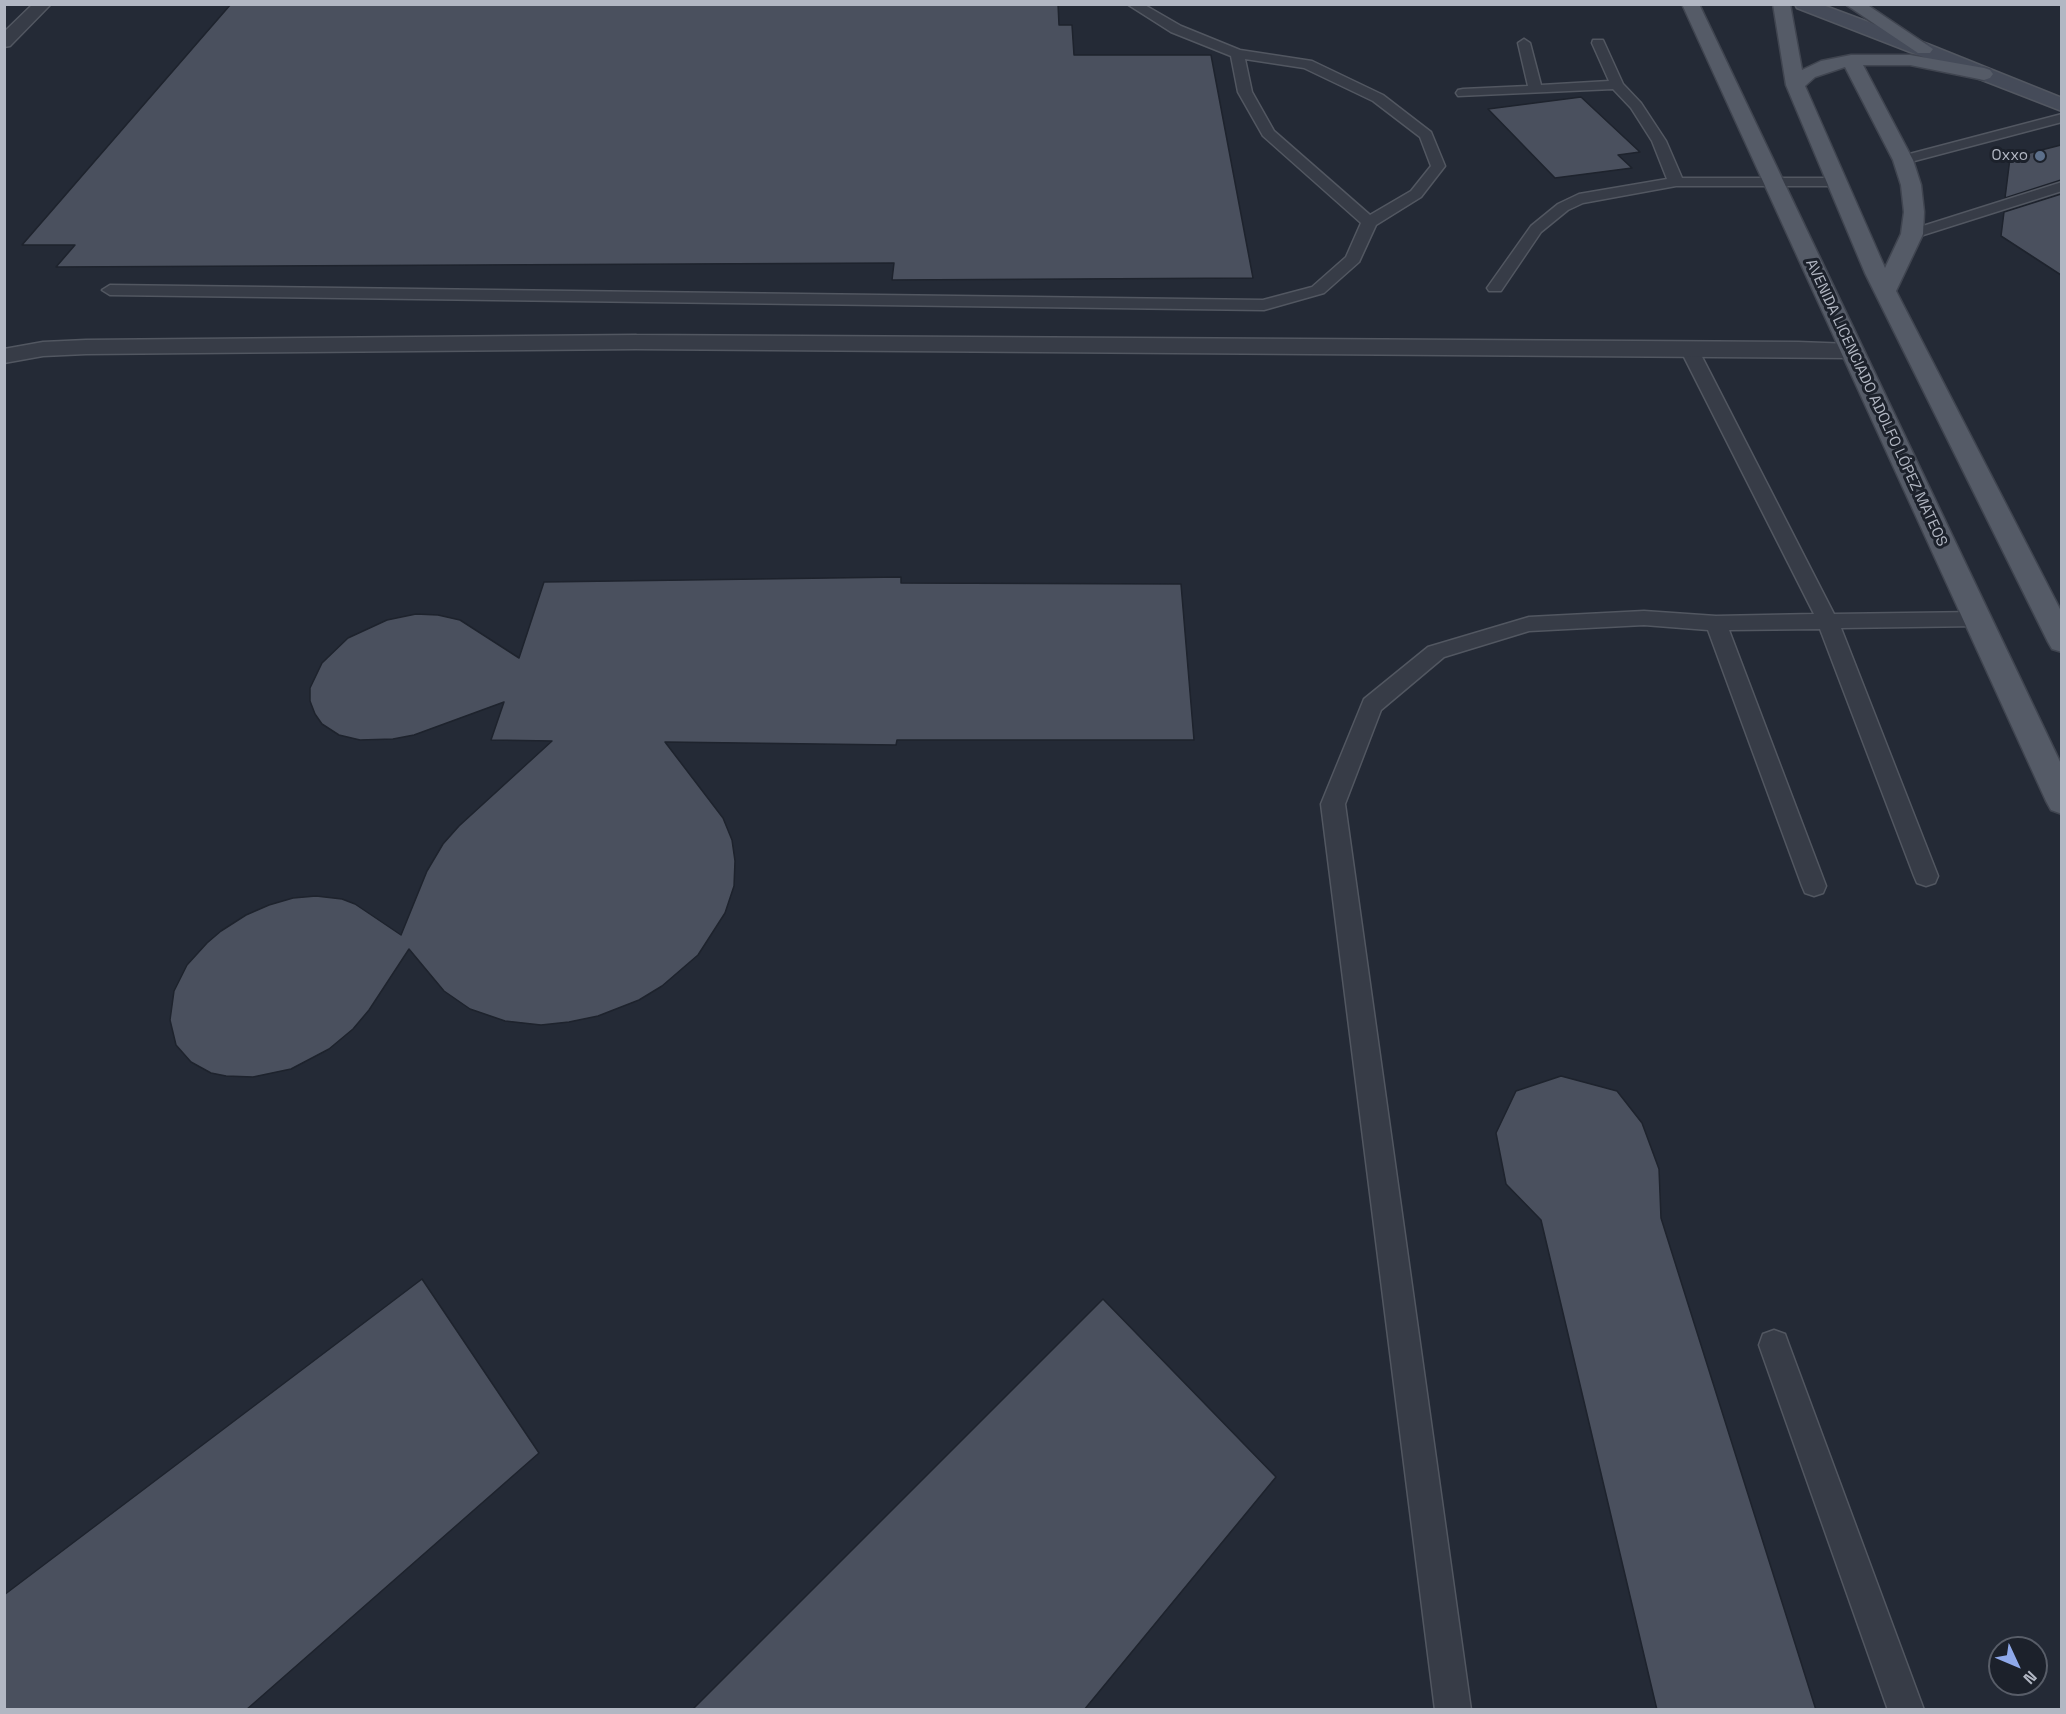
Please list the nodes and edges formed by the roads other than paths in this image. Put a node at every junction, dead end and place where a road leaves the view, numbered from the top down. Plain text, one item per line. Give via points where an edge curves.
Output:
1 (43, 4) edge
2 (1133, 4) edge
3 (1781, 4) edge
4 (1803, 4) edge
5 (1853, 4) edge
6 (1696, 7) edge
7 (4, 42) edge
8 (1524, 43) dead end
9 (1598, 43) dead end
10 (1924, 49) junction
11 (1237, 54) junction
12 (1851, 60) junction
13 (1984, 74) junction
14 (1617, 85) junction
15 (1795, 85) junction
16 (1535, 88) junction
17 (1463, 93) dead end
18 (2061, 105) edge
19 (2061, 118) edge
20 (1903, 160) junction
21 (1772, 180) junction
22 (1676, 182) junction
23 (1834, 182) junction
24 (2061, 186) edge
25 (1369, 222) junction
26 (1912, 234) junction
27 (1495, 288) dead end
28 (110, 290) dead end
29 (1885, 291) junction
30 (1689, 349) junction
31 (1851, 351) junction
32 (4, 356) edge
33 (1978, 619) junction
34 (1827, 620) junction
35 (1716, 623) junction
36 (2061, 642) edge
37 (2061, 801) edge
38 (1926, 876) dead end
39 (1814, 886) dead end
40 (1774, 1345) dead end
41 (1453, 1710) edge
42 (1906, 1710) edge

1 - 7 street
2 - 11 lane
3 - 15 main road
4 - 10 main road
5 - 10 main road
6 - 21 main road, AVENIDA LICENCIADO ADOLFO LÓPEZ MATEOS
8 - 16 lane
9 - 14 lane
10 - 13 main road
11 - 25 lane via 1245,92 1268,133
11 - 25 lane via 1307,64 1378,98 1426,135 1438,166 1416,194
12 - 13 main road via 1910,60
12 - 15 main road via 1818,69
12 - 20 main road
13 - 18 main road
14 - 16 lane
14 - 22 lane via 1654,132
15 - 23 main road
16 - 17 lane
19 - 20 lane
20 - 26 main road via 1911,185
21 - 22 lane
21 - 23 lane
21 - 31 main road, AVENIDA LICENCIADO ADOLFO LÓPEZ MATEOS
22 - 27 lane via 1599,194 1563,207 1536,229
23 - 29 main road
24 - 26 lane
25 - 28 lane via 1353,259 1318,290 1264,305
26 - 29 main road
29 - 36 main road
30 - 31 street
30 - 32 street via 636,342 86,347
30 - 34 lane
31 - 33 main road, AVENIDA LICENCIADO ADOLFO LÓPEZ MATEOS
33 - 34 lane
33 - 37 main road, AVENIDA LICENCIADO ADOLFO LÓPEZ MATEOS
34 - 35 lane
34 - 38 lane
35 - 39 lane
35 - 41 lane via 1644,618 1529,624 1436,652 1372,705 1333,804
40 - 42 lane

